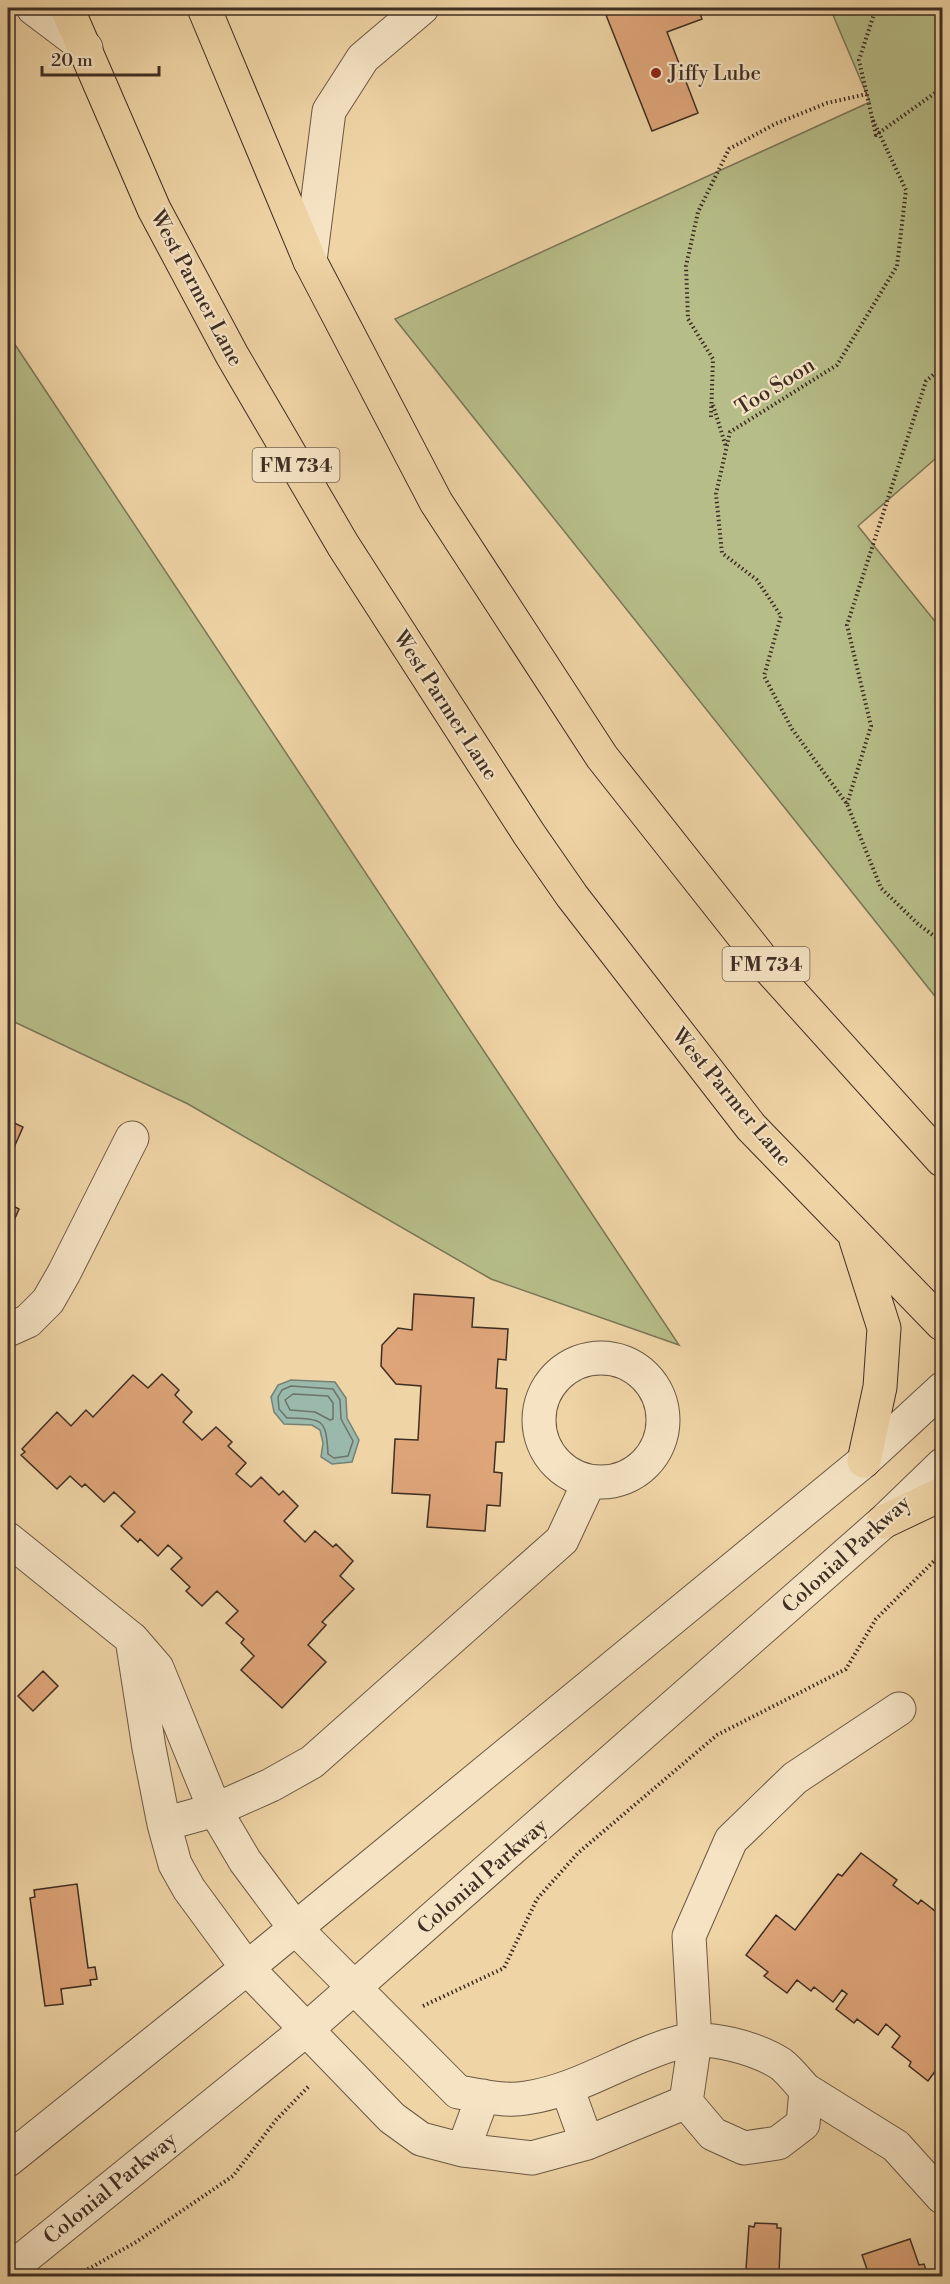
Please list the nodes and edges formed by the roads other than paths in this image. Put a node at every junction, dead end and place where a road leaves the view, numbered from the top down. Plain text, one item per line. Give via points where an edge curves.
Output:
1 (33, 8) edge
2 (67, 8) edge
3 (204, 8) edge
4 (422, 8) edge
5 (86, 48) junction
6 (310, 261) junction
7 (132, 1138) dead end
8 (942, 1160) edge
9 (853, 1233) junction
10 (942, 1324) edge
11 (8, 1330) edge
12 (942, 1389) edge
13 (864, 1461) junction
14 (942, 1465) edge
15 (589, 1482) dead end
16 (942, 1494) edge
17 (883, 1522) junction
18 (8, 1539) edge
19 (132, 1639) junction
20 (899, 1709) dead end
21 (215, 1810) junction
22 (164, 1824) junction
23 (295, 1928) junction
24 (246, 1968) junction
25 (353, 1988) junction
26 (307, 2029) junction
27 (695, 2041) junction
28 (567, 2088) junction
29 (806, 2090) junction
30 (483, 2096) junction
31 (686, 2102) junction
32 (586, 2143) junction
33 (463, 2150) junction
34 (8, 2160) edge
35 (942, 2197) edge
36 (8, 2271) edge

1 - 5 street
2 - 5 main road, West Parmer Lane / FM 734
3 - 6 main road, FM 734
4 - 6 street via 363,58 329,111
5 - 9 main road, West Parmer Lane / FM 734 via 154,209 232,355 343,545 530,834 572,896 752,1127
6 - 8 main road, FM 734 via 436,502 602,757 768,967
7 - 11 street via 48,1301 28,1321
9 - 10 main road, West Parmer Lane / FM 734
9 - 13 main road via 884,1328 880,1387
12 - 13 street
13 - 23 street
14 - 17 street, Colonial Parkway
15 - 21 street via 562,1540 312,1762
16 - 17 main road
17 - 25 street, Colonial Parkway
18 - 19 street
19 - 21 street via 157,1668
19 - 22 street
20 - 27 street via 795,1778 731,1840 689,1936
21 - 22 street
21 - 23 street via 245,1861
22 - 24 street via 175,1864 189,1889
23 - 24 street
23 - 25 street
24 - 26 street
24 - 34 street
25 - 26 street, Colonial Parkway
25 - 30 street via 458,2092
26 - 33 street via 392,2118 421,2139
26 - 36 street, Colonial Parkway
27 - 28 street via 682,2041
27 - 29 street via 729,2043 755,2050 782,2065
27 - 31 street
28 - 30 street via 524,2099
28 - 32 street
29 - 31 street via 803,2124 778,2143 744,2148 713,2134
29 - 35 street via 896,2146
30 - 33 street
31 - 32 street
32 - 33 street via 532,2158

